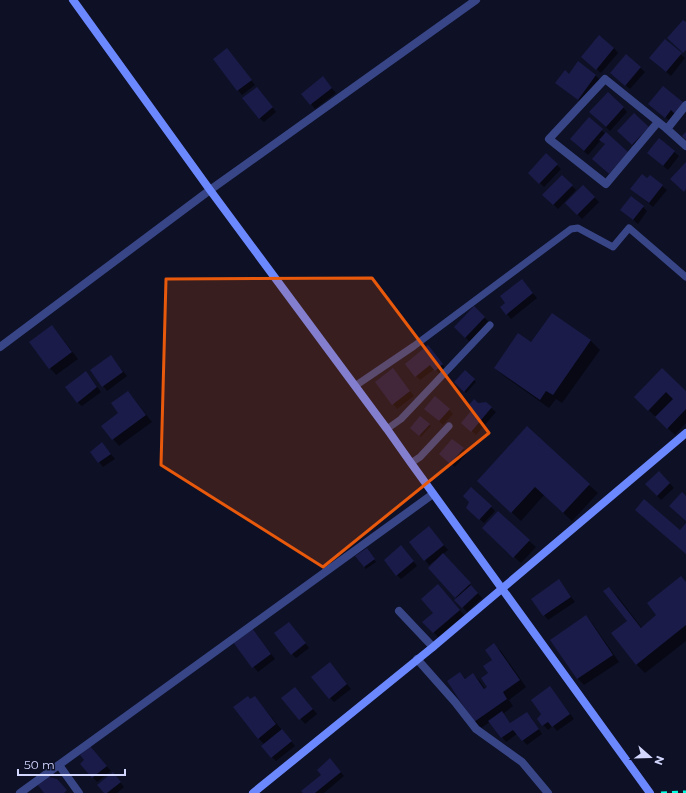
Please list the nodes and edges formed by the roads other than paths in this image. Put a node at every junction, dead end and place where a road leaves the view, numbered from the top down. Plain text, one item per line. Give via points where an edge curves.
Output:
1 (73, 0) edge
2 (476, 0) edge
3 (686, 105) edge
4 (658, 122) junction
5 (667, 129) junction
6 (686, 146) edge
7 (210, 190) junction
8 (686, 277) edge
9 (490, 325) dead end
10 (0, 347) edge
11 (355, 386) junction
12 (450, 426) dead end
13 (387, 429) junction
14 (686, 433) edge
15 (411, 463) junction
16 (433, 494) junction
17 (502, 589) junction
18 (399, 611) dead end
19 (433, 647) junction
20 (417, 659) junction
21 (59, 764) junction
22 (31, 786) junction
23 (20, 793) edge
24 (36, 793) edge
25 (79, 793) edge
26 (253, 793) edge
27 (548, 793) edge
28 (650, 793) edge

1 - 7 street
2 - 7 street
3 - 5 street
4 - 4 street via 606,184 549,139 605,79
4 - 5 street
5 - 6 street
7 - 10 street
7 - 11 street
8 - 11 lane via 628,228 613,247 578,228 571,229
9 - 13 lane via 401,419
11 - 13 street
12 - 15 lane
13 - 15 street
14 - 17 street
15 - 16 street
16 - 17 street
16 - 21 street
17 - 19 street
17 - 28 street
18 - 19 street
19 - 20 street
20 - 26 street
20 - 27 street via 456,702 476,729 522,762
21 - 22 street
21 - 25 street
22 - 23 street
22 - 24 street

